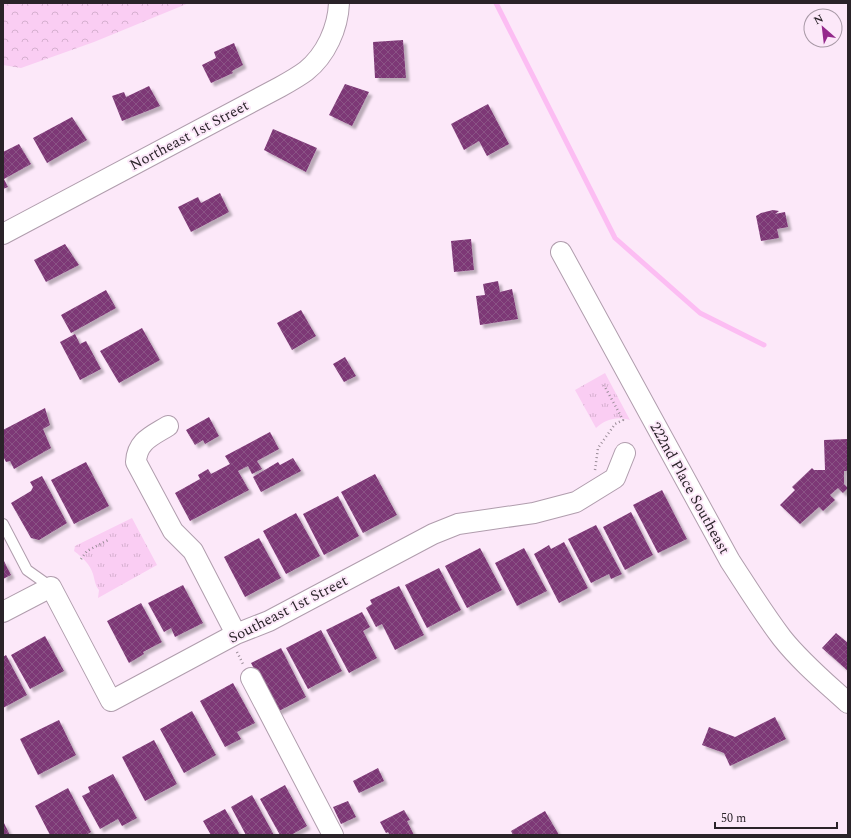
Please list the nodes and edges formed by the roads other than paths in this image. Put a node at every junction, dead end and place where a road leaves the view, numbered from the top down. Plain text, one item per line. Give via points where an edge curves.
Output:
1 (339, 3) edge
2 (3, 234) edge
3 (562, 252) dead end
4 (168, 426) dead end
5 (625, 453) dead end
6 (3, 524) edge
7 (51, 587) junction
8 (3, 612) edge
9 (236, 634) junction
10 (251, 678) road end
11 (848, 703) edge
12 (334, 835) edge

1 - 2 street, Northeast 1st Street via 333,32 322,55 306,71
3 - 11 street, 222nd Place Southeast via 730,561 783,638 811,669
4 - 9 street via 141,444 136,462 173,531 193,551
5 - 9 street, Southeast 1st Street via 614,478 576,502 534,513 458,524 433,534 270,621
6 - 7 lane via 27,570
7 - 8 street
7 - 9 street, Southeast 1st Street via 111,701
10 - 12 street

